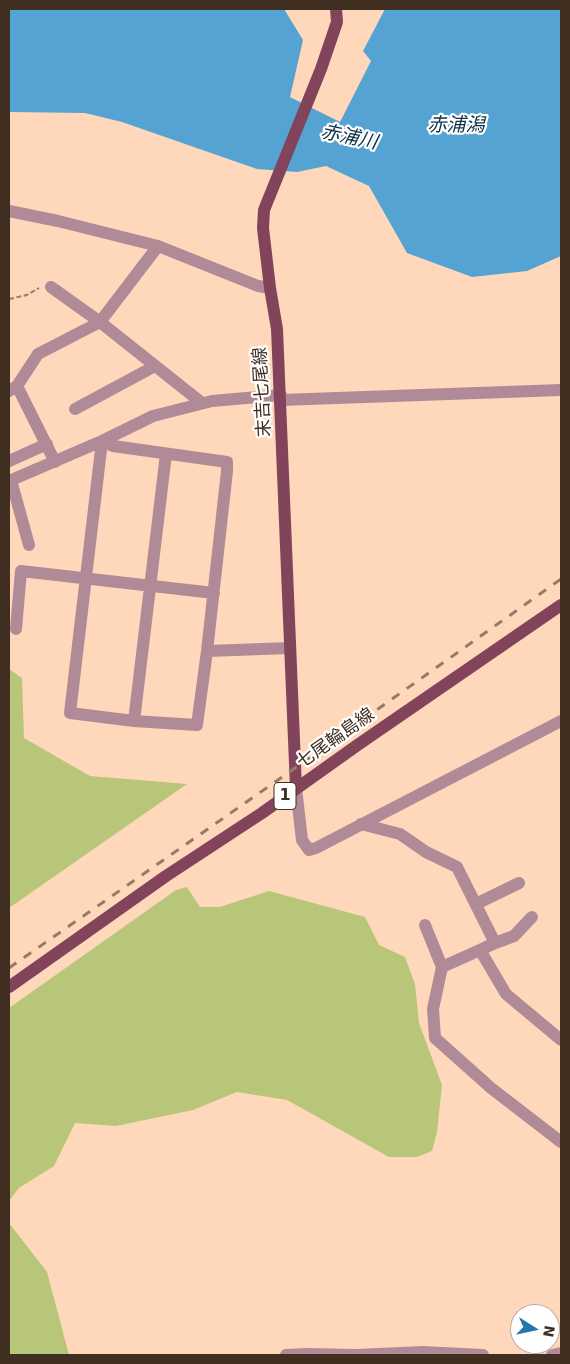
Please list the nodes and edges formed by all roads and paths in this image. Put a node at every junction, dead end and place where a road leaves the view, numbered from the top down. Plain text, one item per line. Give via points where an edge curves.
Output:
1 (336, 9) edge
2 (9, 211) edge
3 (158, 246) junction
4 (51, 287) joint
5 (270, 288) junction
6 (9, 299) edge
7 (100, 322) junction
8 (155, 366) junction
9 (13, 389) edge
10 (561, 390) edge
11 (281, 397) junction
12 (202, 403) junction
13 (74, 409) dead end
14 (102, 441) junction
15 (47, 444) junction
16 (166, 454) junction
17 (9, 461) edge
18 (55, 462) junction
19 (10, 481) edge
20 (29, 545) dead end
21 (85, 579) junction
22 (150, 585) junction
23 (214, 592) junction
24 (561, 605) edge
25 (16, 628) dead end
26 (290, 648) junction
27 (207, 651) junction
28 (134, 721) junction
29 (561, 721) edge
30 (296, 788) junction
31 (361, 824) junction
32 (519, 883) dead end
33 (476, 904) junction
34 (532, 917) dead end
35 (425, 925) dead end
36 (495, 943) junction
37 (480, 950) junction
38 (442, 967) junction
39 (9, 987) edge
40 (561, 1040) edge
41 (561, 1142) edge
42 (561, 1353) edge
43 (286, 1355) edge
44 (483, 1355) edge
45 (552, 1355) edge

1 - 5 main road, 末吉七尾線 via 337,22 321,69 264,210
2 - 3 street
3 - 5 street
3 - 7 street
4 - 6 path
4 - 7 street
5 - 11 main road, 末吉七尾線 via 277,329
7 - 8 street
7 - 9 street via 38,354
8 - 12 street
8 - 13 street
9 - 15 street
10 - 11 street
11 - 12 street
11 - 26 main road, 末吉七尾線
12 - 14 street via 153,416
14 - 16 street via 113,446
14 - 18 street
14 - 21 street
15 - 17 street
15 - 18 street
16 - 22 street
16 - 23 street via 227,462
18 - 19 street
19 - 20 street
21 - 22 street
21 - 25 street via 21,571
21 - 28 street via 70,713
22 - 23 street
22 - 28 street
23 - 27 street
24 - 30 main road, 七尾輪島線 / 1
26 - 27 street
26 - 30 main road, 末吉七尾線
27 - 28 street via 197,726
29 - 31 street
30 - 31 street via 302,840 309,850
30 - 39 main road, 七尾輪島線 / 1
31 - 33 street via 400,834 426,852 457,867
32 - 33 street
33 - 36 street
34 - 36 street via 514,936
35 - 38 street
36 - 37 street
37 - 38 street
37 - 40 street via 506,994
38 - 41 street via 433,1010 435,1038 491,1088
42 - 45 street
43 - 44 street via 423,1352

